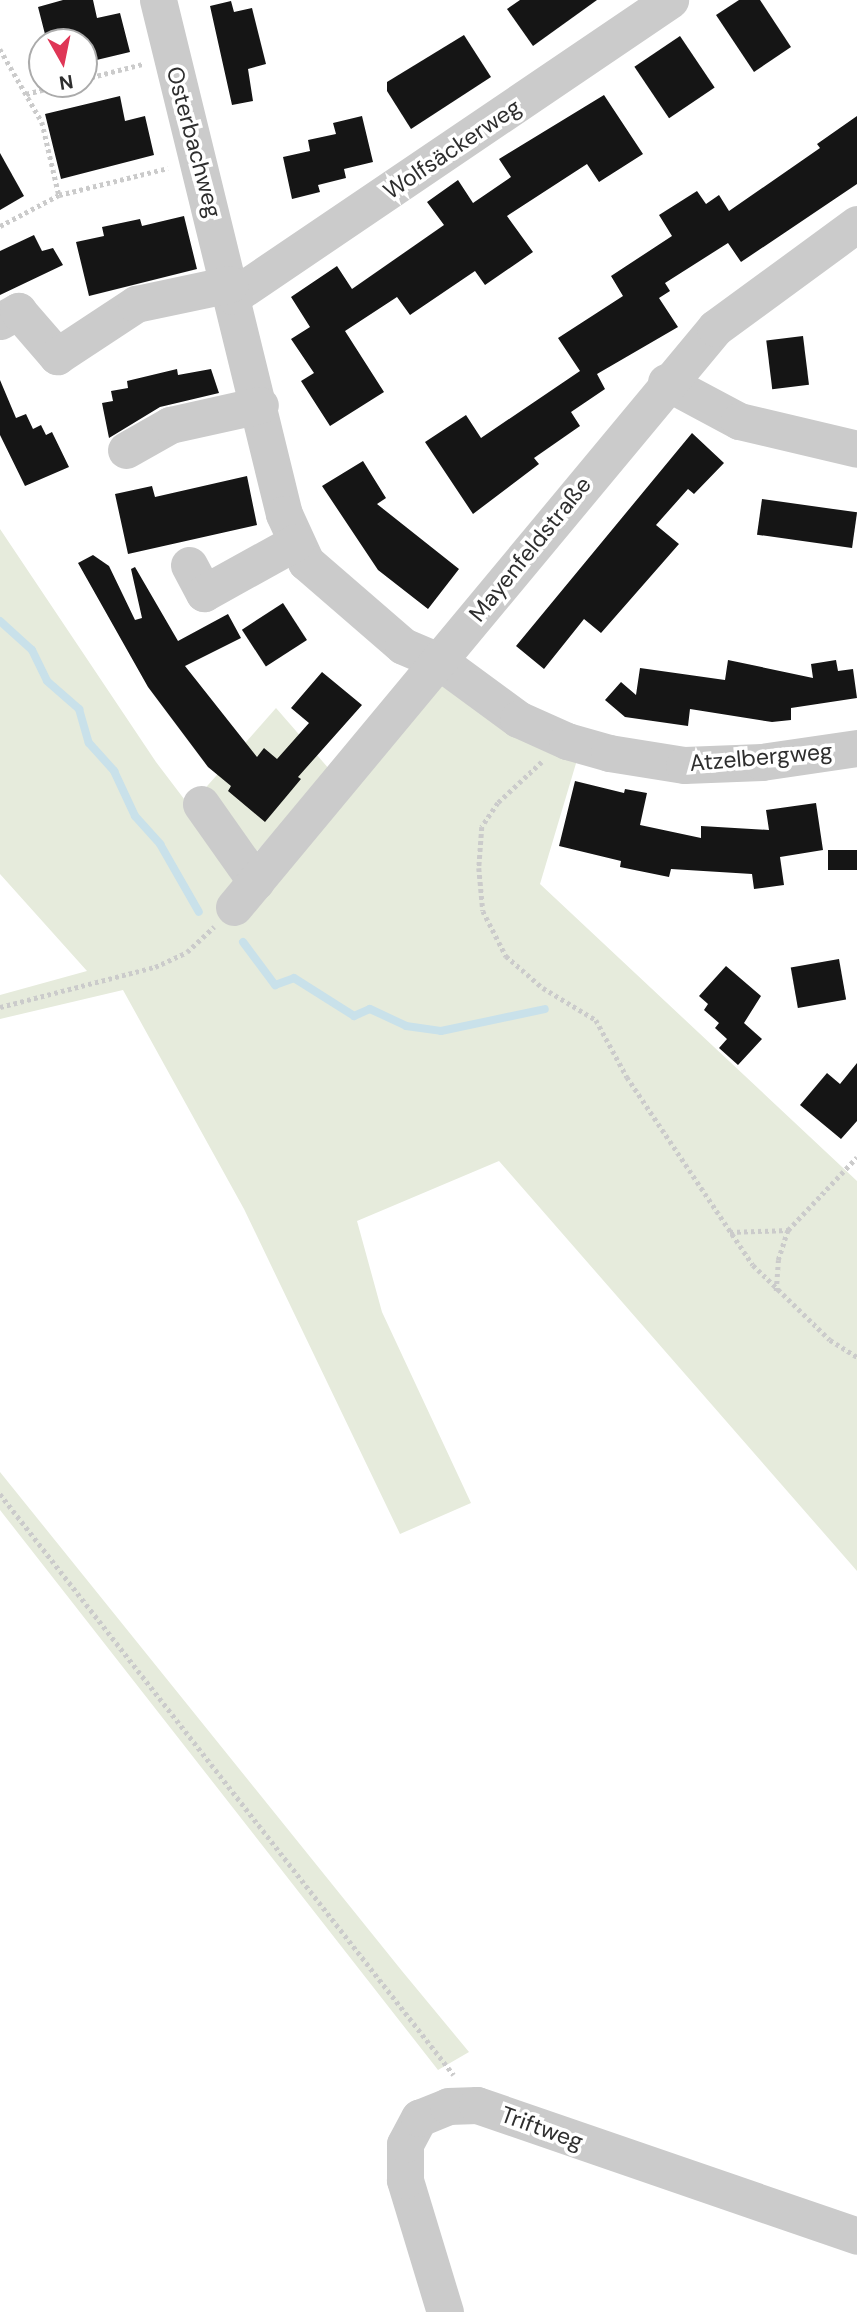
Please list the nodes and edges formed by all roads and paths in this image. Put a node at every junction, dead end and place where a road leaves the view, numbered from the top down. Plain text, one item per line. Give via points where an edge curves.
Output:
1 (158, 0) edge
2 (670, 0) edge
3 (0, 50) edge
4 (171, 57) junction
5 (98, 75) edge
6 (26, 94) joint
7 (200, 160) junction
8 (59, 195) junction
9 (857, 224) edge
10 (0, 226) edge
11 (231, 290) junction
12 (0, 321) edge
13 (666, 382) junction
14 (260, 405) junction
15 (857, 449) edge
16 (126, 450) dead end
17 (296, 542) junction
18 (188, 565) dead end
19 (439, 661) junction
20 (567, 741) junction
21 (857, 748) edge
22 (201, 804) dead end
23 (245, 895) junction
24 (0, 1007) edge
25 (857, 1157) edge
26 (788, 1230) junction
27 (730, 1233) junction
28 (776, 1292) junction
29 (857, 1357) edge
30 (0, 1494) edge
31 (477, 2105) junction
32 (857, 2236) edge
33 (445, 2312) edge

1 - 4 street, Osterbachweg
2 - 11 street, Wolfsäckerweg
3 - 6 path
4 - 5 path
4 - 7 street, Osterbachweg
6 - 8 path via 43,122
7 - 8 path
7 - 11 street, Osterbachweg
8 - 10 path
9 - 13 street, Mayenfeldstraße via 715,328
11 - 12 street via 136,304 57,356 18,311
11 - 14 street, Osterbachweg
13 - 15 street via 739,421
13 - 19 street, Mayenfeldstraße
14 - 16 street via 170,425
14 - 17 street, Osterbachweg via 284,514
17 - 18 street via 204,593
17 - 19 street, Osterbachweg via 306,562 403,646
19 - 20 street, Atzelbergweg via 518,719
19 - 23 street, Mayenfeldstraße
20 - 21 street, Atzelbergweg via 684,765 762,762
20 - 27 path via 498,803 482,827 483,911 506,956 543,988 596,1020 627,1077
22 - 23 street
23 - 24 path via 187,952 155,967
25 - 26 path
26 - 27 path
26 - 28 path via 778,1260
27 - 28 path
28 - 29 path via 830,1340
30 - 31 path
31 - 32 street, Triftweg
31 - 33 street, Triftweg via 448,2106 419,2118 405,2144 404,2180

